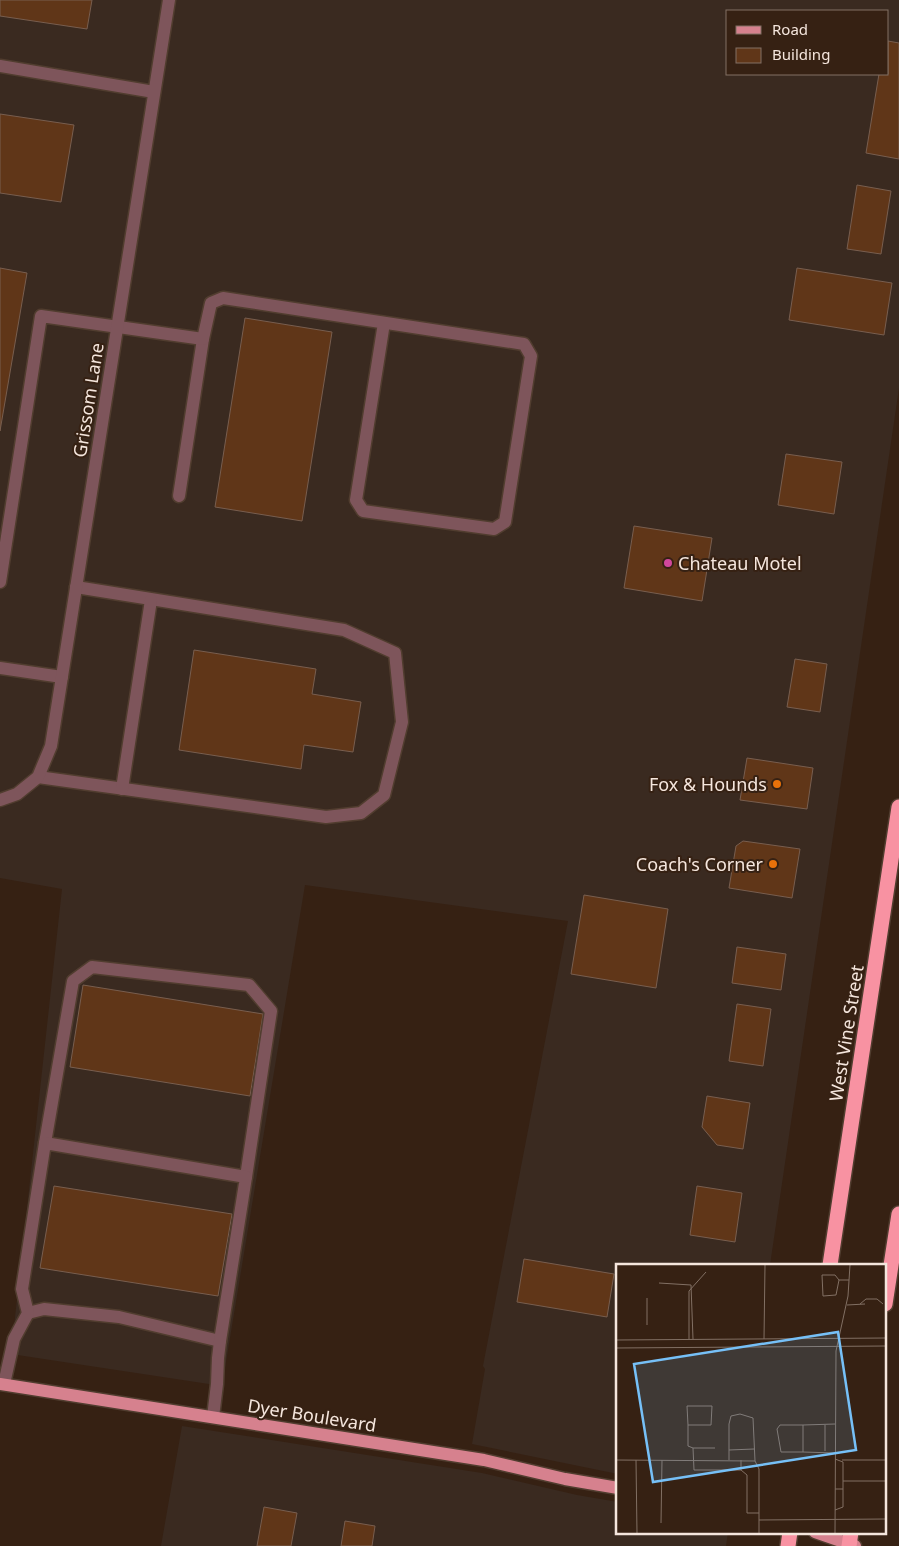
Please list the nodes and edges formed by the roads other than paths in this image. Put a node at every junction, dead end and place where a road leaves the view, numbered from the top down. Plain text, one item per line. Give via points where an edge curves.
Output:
1 (168, 0) edge
2 (0, 66) edge
3 (154, 92) junction
4 (384, 323) junction
5 (117, 327) junction
6 (203, 339) junction
7 (179, 496) dead end
8 (0, 582) edge
9 (76, 587) junction
10 (151, 600) junction
11 (0, 668) edge
12 (62, 677) junction
13 (38, 777) junction
14 (122, 789) junction
15 (0, 800) edge
16 (899, 807) edge
17 (45, 1143) junction
18 (246, 1177) junction
19 (899, 1214) edge
20 (830, 1264) edge
21 (886, 1298) edge
22 (28, 1313) junction
23 (220, 1340) junction
24 (2, 1384) edge
25 (213, 1417) junction
26 (616, 1488) edge
27 (822, 1534) edge
28 (851, 1542) edge

1 - 3 street, Grissom Lane
2 - 3 street
3 - 5 street, Grissom Lane
4 - 4 street via 524,344 531,356 504,522 494,529 363,511 356,500
4 - 6 street via 223,298 211,303
5 - 6 street
5 - 8 street via 41,316
5 - 9 street, Grissom Lane
6 - 7 street
9 - 10 street
9 - 12 street, Grissom Lane
10 - 14 street
10 - 14 street via 344,630 395,654 402,722 384,795 361,813 326,816
11 - 12 street
12 - 13 street, Grissom Lane via 51,746
13 - 14 street
13 - 15 street, Grissom Lane via 17,794
16 - 20 highway, West Vine Street
17 - 18 street
17 - 18 street via 73,981 92,967 249,985 271,1011
17 - 22 street via 22,1289
18 - 23 street
19 - 21 highway
22 - 23 street via 44,1309 119,1317
22 - 24 street via 14,1339
23 - 25 street
24 - 25 main road, Dyer Boulevard
25 - 26 main road, Dyer Boulevard via 484,1460
27 - 28 main road

